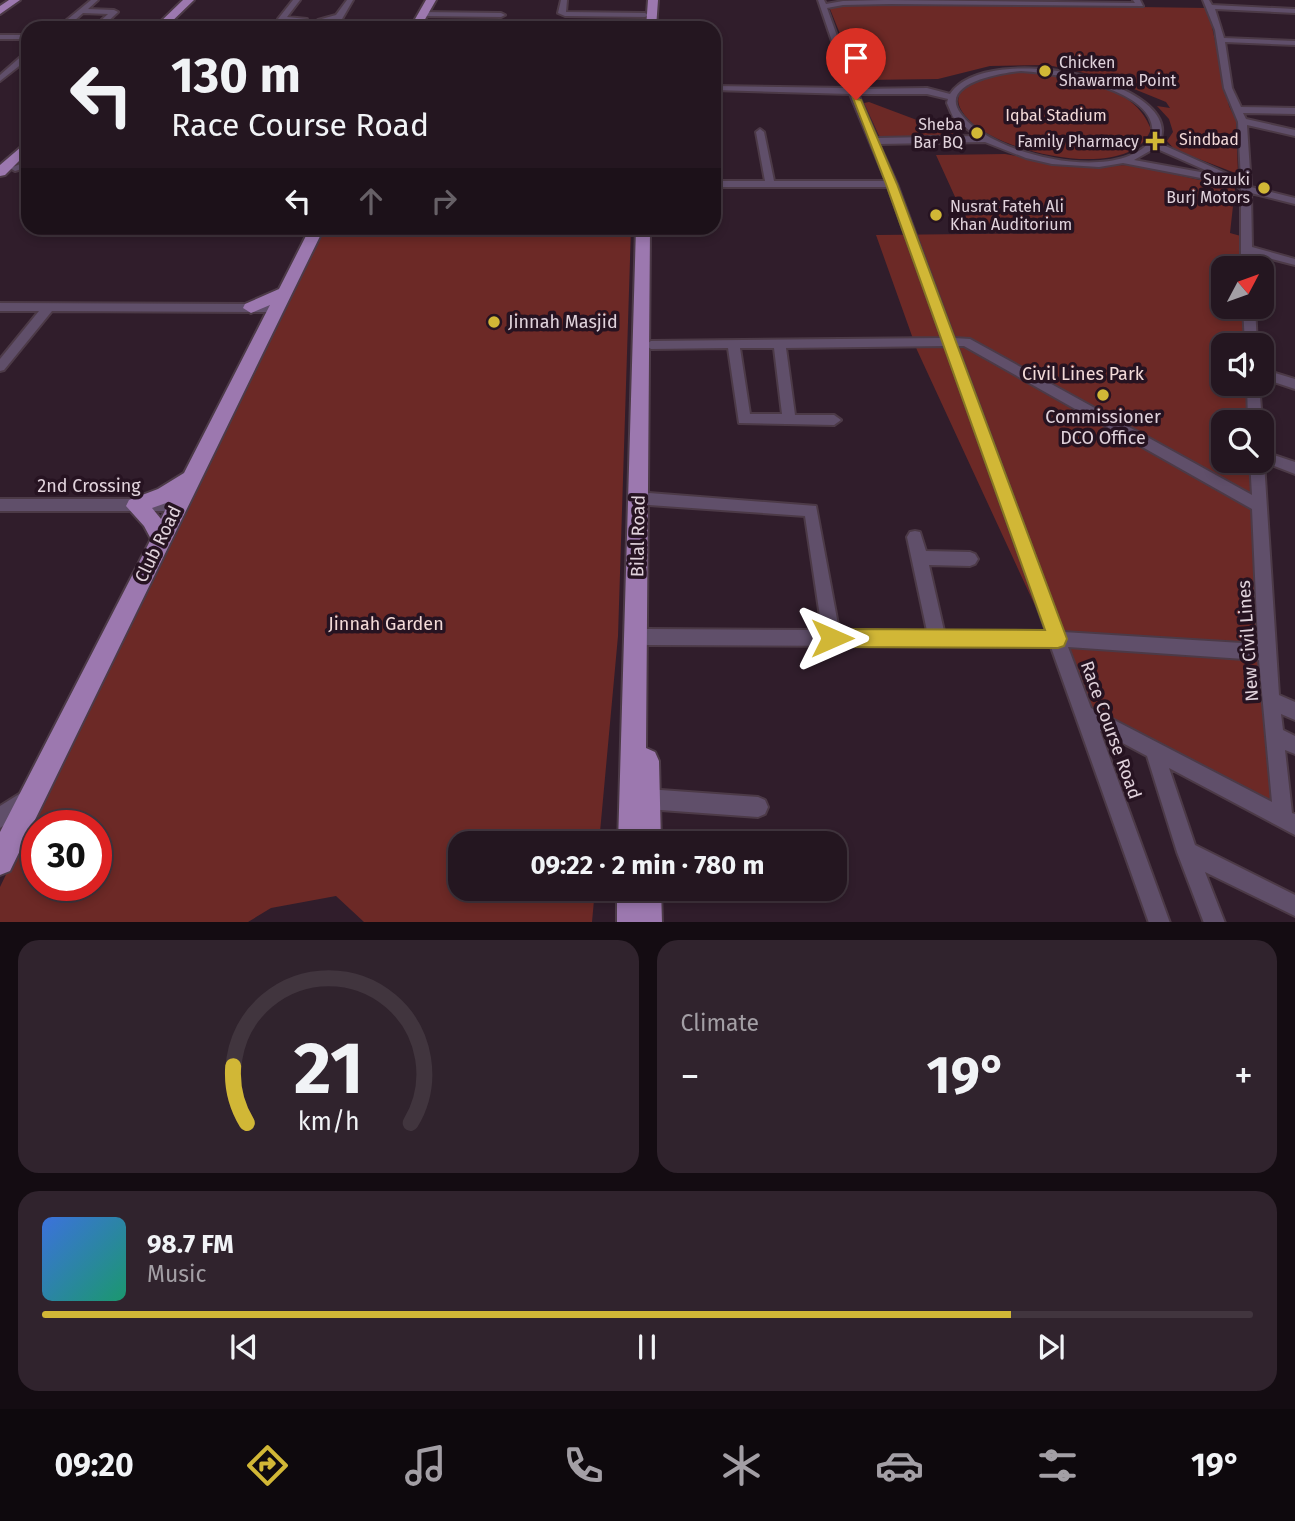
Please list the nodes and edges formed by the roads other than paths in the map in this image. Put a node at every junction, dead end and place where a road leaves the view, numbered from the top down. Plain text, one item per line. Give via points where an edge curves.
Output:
1 (7, 0) edge
2 (15, 0) edge
3 (95, 0) edge
4 (178, 0) edge
5 (189, 0) edge
6 (297, 0) edge
7 (350, 0) edge
8 (431, 0) edge
9 (564, 0) edge
10 (645, 0) edge
11 (653, 0) edge
12 (832, 0) edge
13 (1136, 0) edge
14 (890, 1) edge
15 (960, 1) edge
16 (852, 2) junction
17 (1208, 3) edge
18 (823, 4) edge
19 (0, 5) edge
20 (0, 11) edge
21 (82, 11) junction
22 (1295, 12) edge
23 (422, 14) junction
24 (501, 15) dead end
25 (645, 15) junction
26 (70, 21) edge
27 (104, 21) edge
28 (156, 21) edge
29 (166, 21) edge
30 (297, 21) edge
31 (326, 21) edge
32 (418, 21) edge
33 (645, 21) edge
34 (652, 21) edge
35 (0, 37) edge
36 (21, 37) edge
37 (1222, 40) junction
38 (1295, 43) edge
39 (21, 61) edge
40 (0, 68) edge
41 (13, 68) junction
42 (848, 77) junction
43 (0, 79) edge
44 (966, 80) junction
45 (954, 83) dead end
46 (942, 85) dead end
47 (721, 88) edge
48 (874, 90) junction
49 (851, 92) junction
50 (952, 97) junction
51 (1239, 110) junction
52 (1295, 111) edge
53 (1241, 121) junction
54 (760, 132) dead end
55 (1295, 133) edge
56 (987, 139) junction
57 (876, 141) junction
58 (1154, 144) junction
59 (21, 152) edge
60 (1121, 161) junction
61 (21, 167) edge
62 (0, 172) edge
63 (0, 183) edge
64 (721, 184) edge
65 (770, 184) junction
66 (892, 184) junction
67 (1245, 187) junction
68 (1295, 201) edge
69 (314, 235) edge
70 (643, 235) edge
71 (653, 235) edge
72 (1247, 249) junction
73 (1247, 256) edge
74 (1295, 262) edge
75 (0, 307) edge
76 (48, 308) junction
77 (251, 308) junction
78 (277, 308) junction
79 (949, 342) junction
80 (779, 343) junction
81 (733, 344) junction
82 (651, 345) junction
83 (0, 367) edge
84 (1274, 377) edge
85 (1295, 384) edge
86 (789, 420) junction
87 (834, 420) dead end
88 (1274, 460) edge
89 (1295, 468) edge
90 (1258, 473) edge
91 (190, 479) junction
92 (649, 499) junction
93 (0, 505) edge
94 (136, 506) junction
95 (178, 506) junction
96 (1259, 506) junction
97 (915, 537) dead end
98 (161, 538) junction
99 (921, 558) junction
100 (970, 559) dead end
101 (648, 636) junction
102 (832, 638) junction
103 (937, 639) junction
104 (1058, 639) junction
105 (1267, 653) junction
106 (1271, 700) junction
107 (1295, 711) edge
108 (1085, 714) junction
109 (1275, 736) junction
110 (1295, 745) edge
111 (1154, 751) junction
112 (1287, 778) edge
113 (36, 791) junction
114 (647, 799) junction
115 (758, 807) dead end
116 (0, 818) edge
117 (1289, 822) edge
118 (632, 831) edge
119 (647, 831) edge
120 (1187, 852) junction
121 (0, 861) edge
122 (631, 901) edge
123 (647, 901) edge
124 (1295, 906) edge
125 (631, 922) edge
126 (648, 922) edge
127 (1160, 922) edge
128 (1215, 922) edge

1 - 19 main road
2 - 20 main road
3 - 21 street
4 - 28 main road
5 - 29 main road
6 - 30 street via 282,19
7 - 31 street via 339,18
8 - 23 main road
9 - 25 street via 565,14
10 - 25 main road
11 - 34 main road
12 - 16 street
13 - 15 street via 1141,5
14 - 15 street
14 - 16 street
16 - 18 street
17 - 22 street
17 - 37 street
18 - 42 street, Race Course Road
21 - 26 street
21 - 27 street via 114,12
23 - 24 street
23 - 32 main road
25 - 33 main road
35 - 36 street
37 - 38 street
37 - 51 street via 1228,93
39 - 41 street
40 - 41 street
41 - 43 street
42 - 48 street
42 - 49 street, Race Course Road
44 - 45 street
44 - 50 street
44 - 58 street via 1021,69 1091,80 1129,96 1146,109 1158,131
46 - 48 street
47 - 49 street
48 - 49 street
48 - 49 street
48 - 50 street via 932,91
49 - 57 street, Race Course Road
50 - 56 street via 960,119
51 - 52 street
51 - 53 street
53 - 55 street
53 - 67 street
54 - 65 street
56 - 57 street
56 - 60 street via 1046,159 1086,164
57 - 66 street, Race Course Road
58 - 60 street
58 - 67 street
59 - 62 main road
60 - 67 street
61 - 63 main road
64 - 65 street
65 - 66 street
66 - 79 street, Race Course Road
67 - 68 street
67 - 72 street
69 - 78 main road, Club Road
70 - 118 main road, Bilal Road
71 - 82 main road, Bilal Road
72 - 73 street
72 - 74 street
75 - 76 street
76 - 77 street
76 - 83 street
77 - 78 main road
77 - 78 main road
78 - 91 main road, Club Road
79 - 80 street
79 - 96 street via 966,342
79 - 104 street, Race Course Road
80 - 81 street
80 - 86 street
81 - 82 street
81 - 86 street via 744,419
82 - 92 main road, Bilal Road
84 - 85 street
86 - 87 street
88 - 89 street
90 - 96 street, New Civil Lines
91 - 94 main road
91 - 95 main road, Club Road
92 - 101 main road, Bilal Road
92 - 102 street via 811,510
93 - 94 street, 2nd Crossing
94 - 95 street, 2nd Crossing
94 - 98 main road
95 - 98 main road, Club Road
96 - 105 street, New Civil Lines
97 - 99 street
98 - 113 main road, Club Road
99 - 100 street
99 - 103 street
101 - 102 street
101 - 114 main road, Bilal Road
102 - 103 street
103 - 104 street
104 - 105 street
104 - 108 street, Race Course Road
105 - 106 street, New Civil Lines
106 - 107 street
106 - 109 street, New Civil Lines
108 - 111 street
108 - 127 street, Race Course Road
109 - 110 street
109 - 112 street, New Civil Lines
111 - 117 street
111 - 120 street
112 - 117 street, New Civil Lines
113 - 116 street
113 - 121 main road, Club Road
114 - 115 street
114 - 119 main road, Bilal Road
120 - 124 street
120 - 128 street
122 - 125 main road
123 - 126 main road

